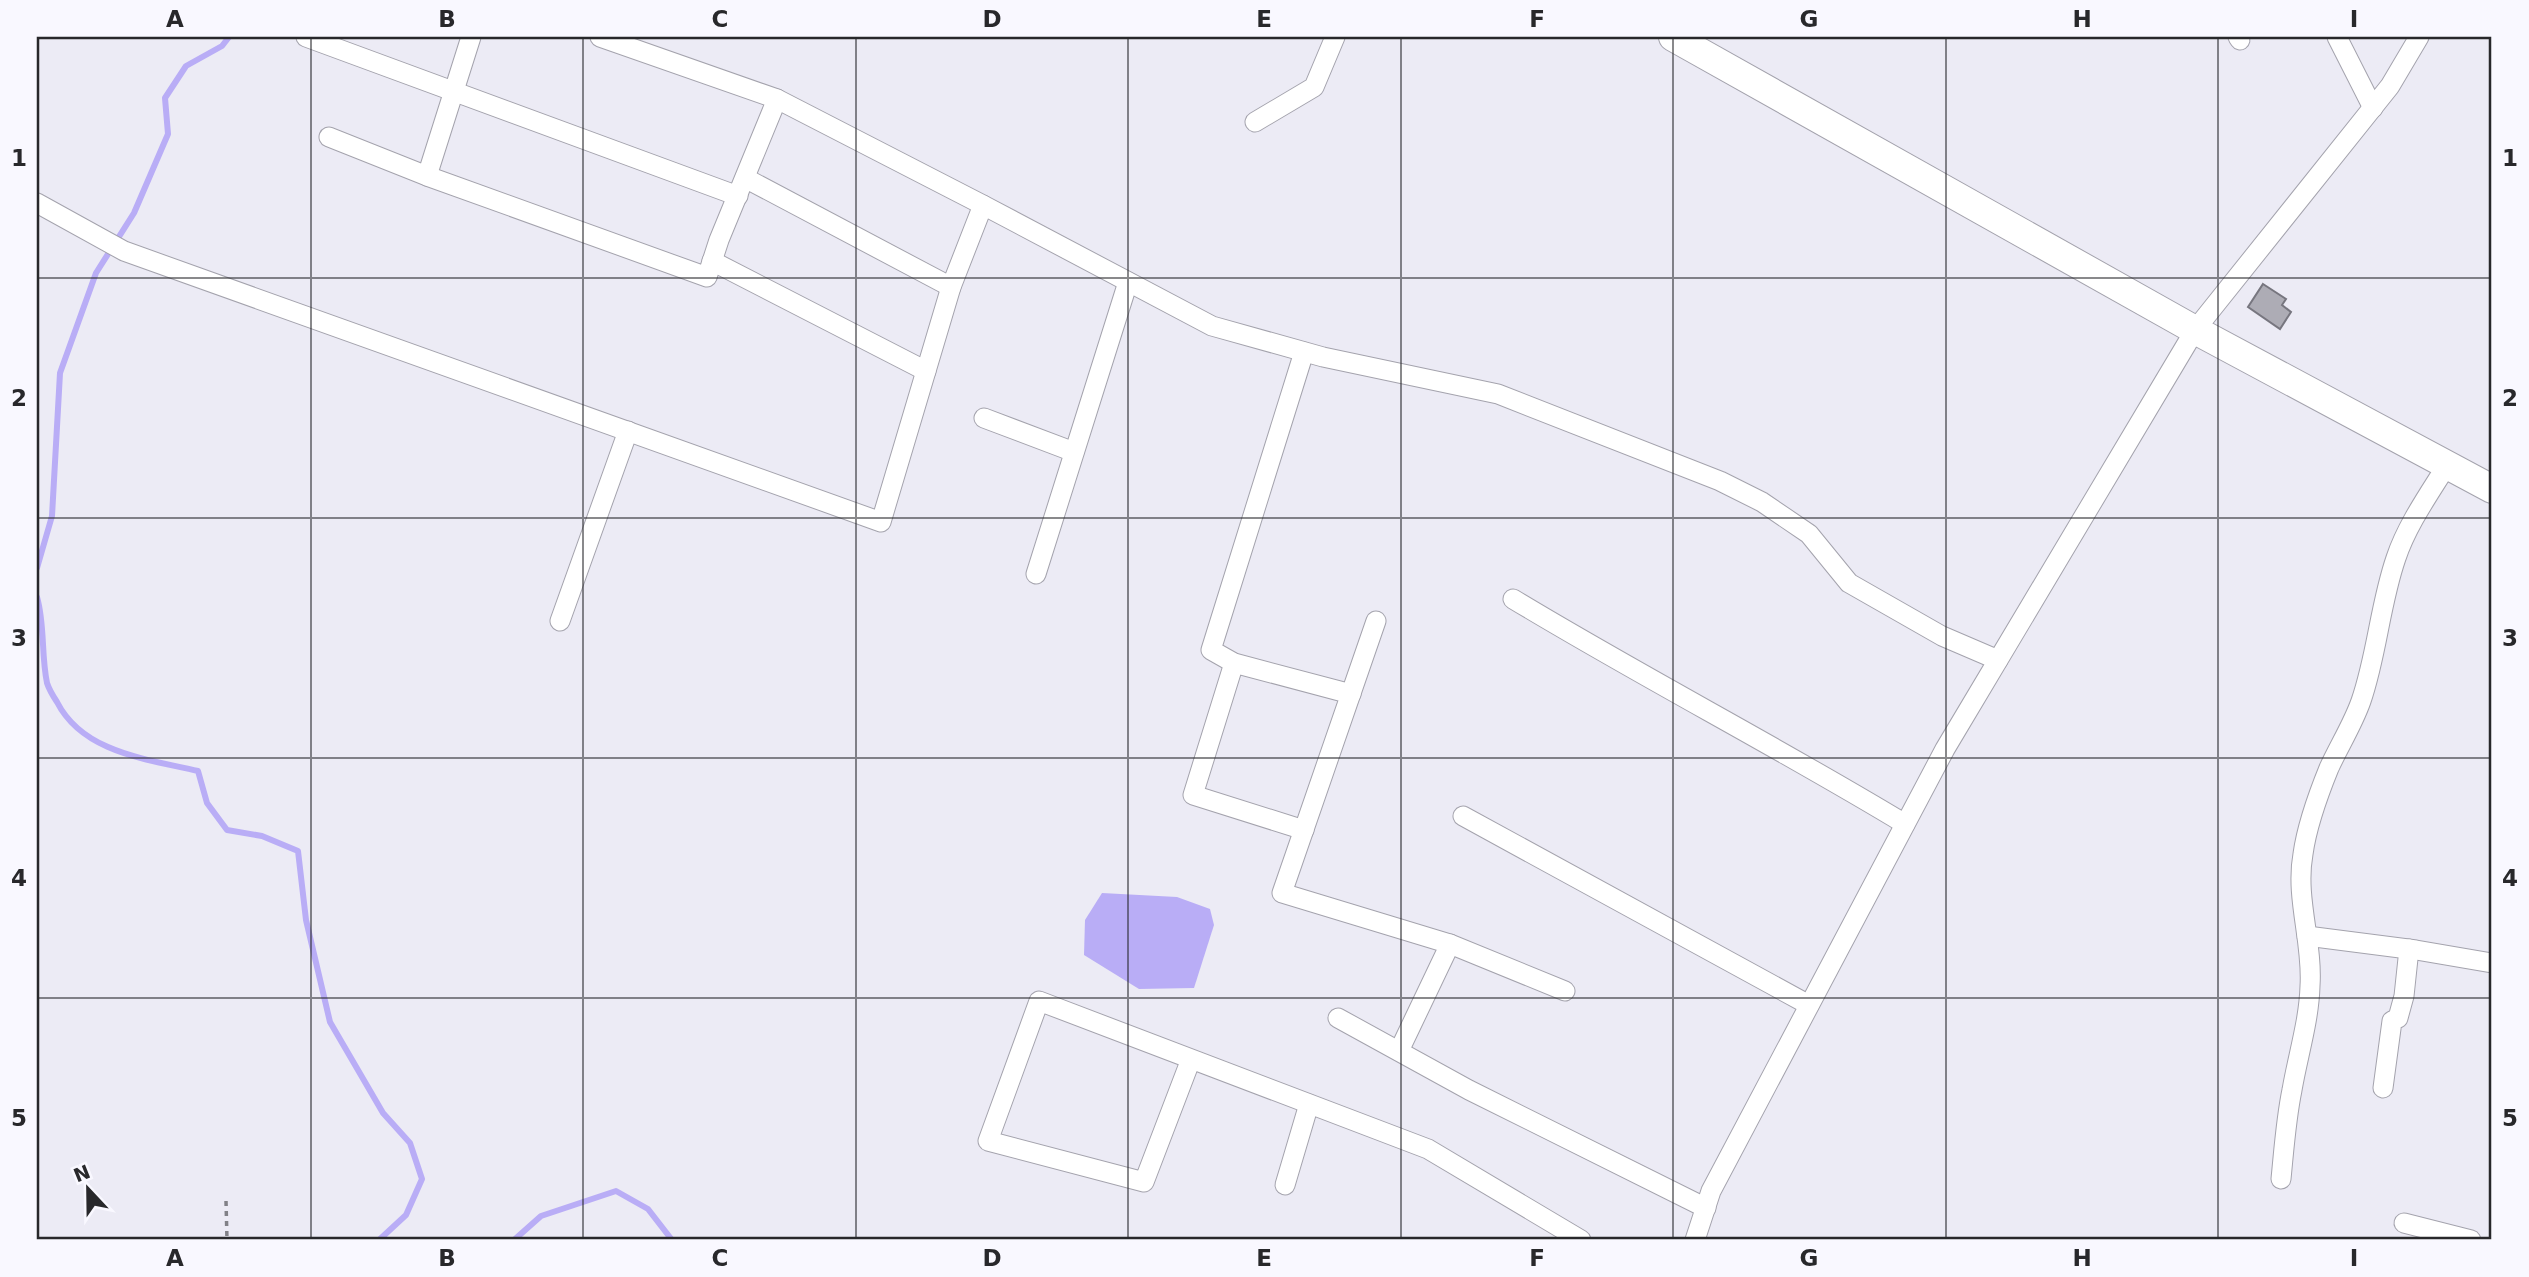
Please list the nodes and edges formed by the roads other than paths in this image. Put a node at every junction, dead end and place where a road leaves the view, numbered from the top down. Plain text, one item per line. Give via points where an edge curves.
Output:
1 (306, 37) edge
2 (471, 37) edge
3 (600, 37) edge
4 (1335, 37) edge
5 (1673, 37) edge
6 (2337, 37) edge
7 (2419, 37) edge
8 (455, 90) junction
9 (777, 99) junction
10 (2373, 107) junction
11 (1255, 122) dead end
12 (329, 137) dead end
13 (427, 176) junction
14 (741, 187) junction
15 (37, 203) edge
16 (983, 205) junction
17 (712, 261) junction
18 (1128, 282) junction
19 (951, 287) junction
20 (2195, 330) junction
21 (1304, 352) junction
22 (926, 371) junction
23 (984, 418) dead end
24 (628, 431) junction
25 (1074, 452) junction
26 (2447, 465) junction
27 (2492, 489) edge
28 (1036, 573) dead end
29 (1513, 599) dead end
30 (560, 621) dead end
31 (1376, 621) dead end
32 (1998, 660) junction
33 (1234, 663) junction
34 (1351, 695) junction
35 (1463, 816) dead end
36 (1905, 824) junction
37 (1304, 830) junction
38 (2307, 936) junction
39 (1450, 944) junction
40 (2409, 949) junction
41 (2492, 963) edge
42 (1565, 991) dead end
43 (1810, 1005) junction
44 (1338, 1018) dead end
45 (1399, 1051) junction
46 (1191, 1059) junction
47 (2383, 1088) dead end
48 (1309, 1104) junction
49 (2281, 1179) dead end
50 (1284, 1185) dead end
51 (1706, 1208) junction
52 (2404, 1223) dead end
53 (1581, 1240) edge
54 (1695, 1240) edge
55 (2471, 1240) edge

1 - 8 street
2 - 8 street
3 - 9 street
4 - 11 street via 1314,87
5 - 20 main road
6 - 10 street
7 - 10 street
8 - 13 street
8 - 14 street
9 - 14 street
9 - 16 street
10 - 20 street
12 - 13 street
13 - 17 street via 707,277
14 - 17 street
14 - 19 street
15 - 24 street via 124,251
16 - 18 street
16 - 19 street
17 - 22 street
18 - 21 street via 1212,326
18 - 25 street
19 - 22 street
20 - 26 main road
20 - 32 street
21 - 32 street via 1498,394 1720,481 1809,534 1849,583 1942,636
21 - 33 street via 1211,650
22 - 24 street via 881,522
23 - 25 street
24 - 30 street
25 - 28 street
26 - 27 main road
26 - 38 street via 2396,556 2367,684 2311,821 2302,856
29 - 36 street
31 - 34 street
32 - 36 street
33 - 34 street
33 - 37 street via 1193,794
34 - 37 street
35 - 43 street
36 - 43 street
37 - 39 street via 1282,893
38 - 40 street
38 - 49 street via 2311,985 2291,1091
39 - 42 street
39 - 45 street
40 - 41 street
40 - 47 street via 2404,996 2398,1018 2392,1021
43 - 51 street
44 - 45 street
45 - 51 street
46 - 46 street via 1144,1182 988,1141 1039,1002
46 - 48 street
48 - 50 street
48 - 53 street via 1428,1149
51 - 54 street
52 - 55 street

